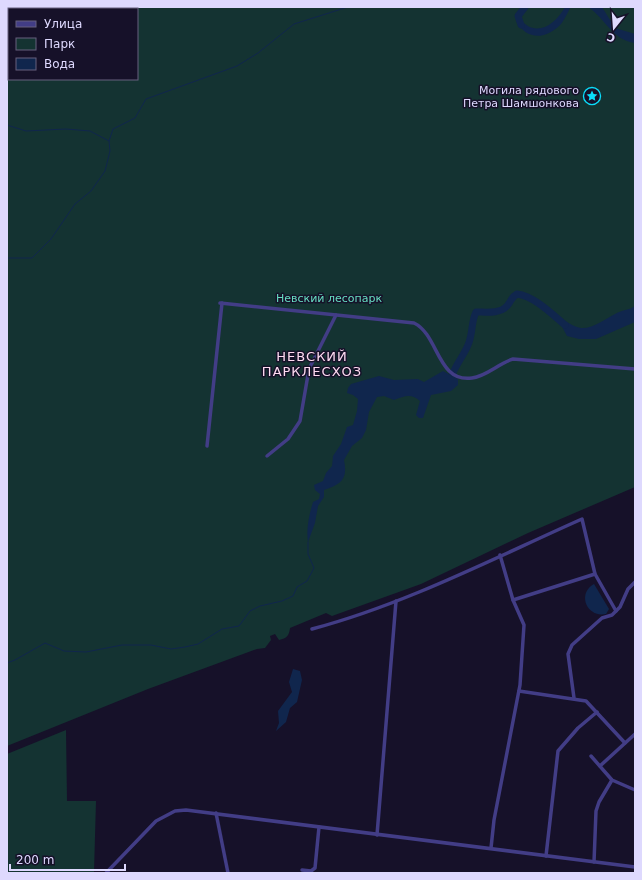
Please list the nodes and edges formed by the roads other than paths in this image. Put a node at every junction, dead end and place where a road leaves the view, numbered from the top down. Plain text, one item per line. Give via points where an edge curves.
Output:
1 (336, 315) junction
2 (635, 369) edge
3 (207, 446) dead end
4 (267, 456) dead end
5 (500, 555) junction
6 (595, 574) junction
7 (635, 582) edge
8 (513, 600) junction
9 (396, 601) junction
10 (616, 611) junction
11 (312, 629) dead end
12 (519, 691) junction
13 (574, 698) junction
14 (598, 712) junction
15 (635, 734) edge
16 (625, 743) junction
17 (591, 756) dead end
18 (600, 766) junction
19 (612, 780) junction
20 (635, 790) edge
21 (216, 813) junction
22 (319, 827) junction
23 (377, 835) junction
24 (491, 848) junction
25 (546, 856) junction
26 (594, 862) junction
27 (635, 867) edge
28 (302, 870) dead end
29 (106, 873) edge
30 (228, 873) edge

1 - 2 street via 414,323 427,333 442,364 459,378 480,376 513,359
1 - 3 street via 221,303
1 - 4 street via 309,369 300,421 288,439
5 - 6 street via 582,519
5 - 8 street
5 - 9 street
6 - 8 street
6 - 10 street
7 - 10 street
8 - 12 street via 524,625
9 - 11 street via 347,620
9 - 23 street
10 - 13 street via 602,618 572,645 568,654
12 - 13 street
12 - 24 street
13 - 14 street via 586,701
14 - 16 street
14 - 25 street via 578,728 558,751
15 - 16 street
16 - 18 street
17 - 18 street
18 - 19 street
19 - 20 street
19 - 26 street via 598,802 596,811
21 - 22 street
21 - 29 street via 186,810 174,811 164,816 156,821
21 - 30 street
22 - 23 street
22 - 28 street via 315,868 311,872
23 - 24 street
24 - 25 street
25 - 26 street
26 - 27 street

